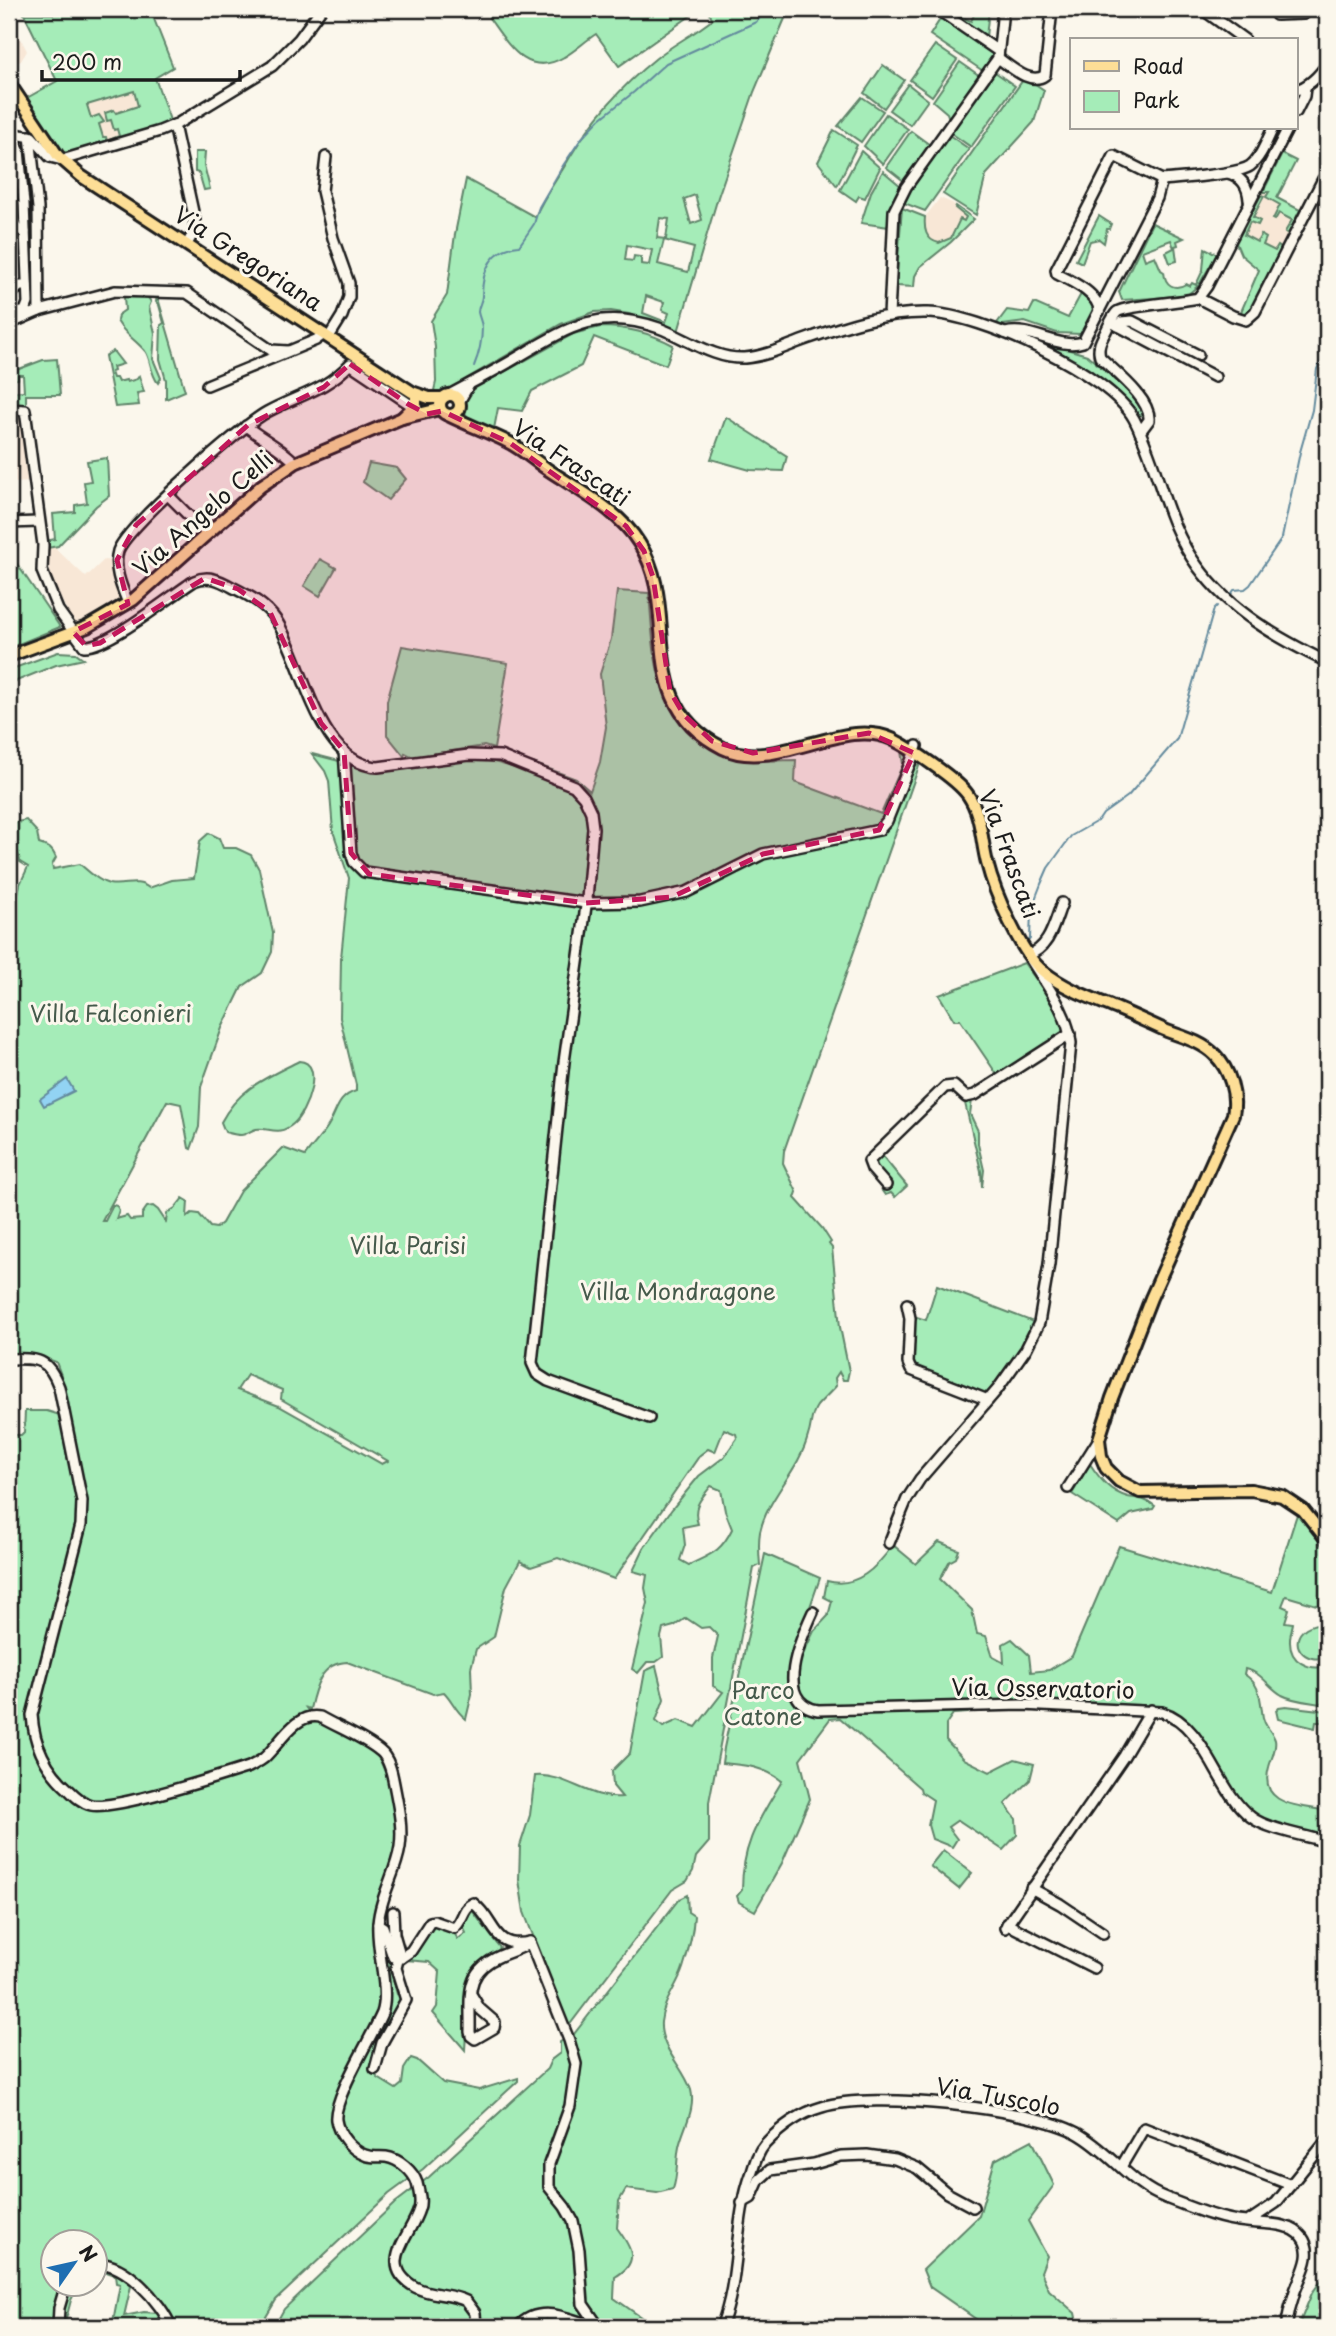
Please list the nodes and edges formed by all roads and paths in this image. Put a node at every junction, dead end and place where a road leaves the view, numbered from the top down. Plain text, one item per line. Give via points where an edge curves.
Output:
1 (321, 9) edge
2 (937, 9) edge
3 (1003, 9) edge
4 (1052, 9) edge
5 (1202, 9) edge
6 (1303, 9) edge
7 (1276, 15) dead end
8 (1242, 38) edge
9 (998, 50) junction
10 (1327, 64) edge
11 (9, 83) edge
12 (1300, 89) edge
13 (1298, 108) edge
14 (174, 125) junction
15 (1271, 130) edge
16 (1287, 130) edge
17 (9, 133) edge
18 (30, 136) junction
19 (9, 142) edge
20 (326, 157) dead end
21 (62, 160) junction
22 (1226, 172) junction
23 (1327, 177) edge
24 (1162, 180) junction
25 (1249, 202) junction
26 (9, 208) edge
27 (25, 232) junction
28 (187, 244) junction
29 (27, 286) junction
30 (1112, 287) junction
31 (9, 295) edge
32 (1198, 298) junction
33 (1121, 309) junction
34 (39, 311) junction
35 (1099, 312) junction
36 (9, 315) edge
37 (888, 316) junction
38 (9, 324) edge
39 (1114, 324) junction
40 (1005, 333) junction
41 (326, 335) junction
42 (1080, 344) junction
43 (288, 351) junction
44 (1198, 355) dead end
45 (1100, 357) junction
46 (1215, 377) dead end
47 (470, 384) junction
48 (207, 385) dead end
49 (430, 405) junction
50 (459, 405) junction
51 (9, 409) edge
52 (246, 426) junction
53 (472, 426) junction
54 (1140, 432) junction
55 (295, 463) junction
56 (168, 495) junction
57 (38, 522) junction
58 (9, 523) edge
59 (206, 533) junction
60 (128, 603) junction
61 (73, 632) junction
62 (9, 656) edge
63 (1327, 662) edge
64 (916, 750) junction
65 (344, 751) junction
66 (586, 903) junction
67 (1062, 903) dead end
68 (1028, 955) junction
69 (1070, 1034) junction
70 (9, 1184) edge
71 (886, 1185) dead end
72 (9, 1203) edge
73 (907, 1304) dead end
74 (9, 1359) edge
75 (988, 1401) junction
76 (649, 1418) dead end
77 (1099, 1439) junction
78 (1068, 1488) dead end
79 (1327, 1540) edge
80 (889, 1544) dead end
81 (813, 1612) dead end
82 (1151, 1710) junction
83 (1327, 1842) edge
84 (1031, 1888) junction
85 (393, 1912) dead end
86 (377, 1924) junction
87 (1103, 1933) dead end
88 (530, 1942) junction
89 (399, 1959) junction
90 (1094, 1968) dead end
91 (471, 1994) junction
92 (375, 2069) dead end
93 (1327, 2140) edge
94 (1317, 2152) junction
95 (1327, 2161) edge
96 (1121, 2167) junction
97 (1291, 2185) junction
98 (742, 2203) junction
99 (973, 2207) dead end
100 (1247, 2222) junction
101 (108, 2264) edge
102 (62, 2298) edge
103 (58, 2327) edge
104 (171, 2327) edge
105 (476, 2327) edge
106 (518, 2327) edge
107 (597, 2327) edge
108 (721, 2327) edge
109 (1286, 2327) edge

1 - 14 street via 276,64
2 - 9 street
3 - 9 street
4 - 9 street via 1045,75 1036,80 1026,75
5 - 8 street
6 - 7 street via 1304,13
9 - 37 street via 991,69 906,187 894,211
10 - 12 street
11 - 21 main road, Via Gregoriana
12 - 13 street via 1304,97
14 - 21 street
14 - 28 street via 195,219
15 - 22 street via 1249,167
16 - 25 street
17 - 18 street
18 - 21 street via 50,157
18 - 34 street via 38,214
19 - 27 street via 19,150
20 - 41 street via 322,191 349,283 342,316
21 - 28 main road, Via Gregoriana
22 - 24 street
22 - 25 street via 1247,186
23 - 32 street via 1255,312 1246,320
24 - 30 street
24 - 35 street via 1114,156 1059,266 1057,274 1099,304
25 - 32 street
26 - 27 street via 18,229
27 - 29 street
28 - 41 main road, Via Gregoriana
29 - 31 street
29 - 36 street via 27,309
30 - 33 street
30 - 35 street
32 - 33 street
33 - 39 street
34 - 38 street
34 - 43 street via 114,291 187,293 271,349
35 - 42 street
37 - 40 street via 950,315
37 - 47 street via 768,354 741,358 719,355 642,323 597,319 557,334
39 - 44 street via 1132,321
39 - 45 street via 1099,344
39 - 46 street
40 - 42 street via 1018,331
40 - 54 street via 1104,385 1124,403
41 - 43 street
41 - 49 main road, Via Gregoriana
42 - 45 street via 1090,346
43 - 48 street
45 - 54 street via 1148,409 1149,420
47 - 49 street
47 - 50 street
49 - 50 main road via 456,412
49 - 50 main road via 455,397
49 - 52 street via 350,364 324,387 266,412
49 - 53 main road, Via Frascati
49 - 55 main road, Via Angelo Celli
50 - 53 main road
51 - 57 street via 25,410
52 - 55 street
52 - 56 street
53 - 64 main road, Via Frascati via 510,443 635,536 655,585 670,691 684,715 709,739 729,750 750,753 869,733
54 - 63 street via 1178,535 1207,580 1258,625
55 - 59 main road, Via Angelo Celli
56 - 59 street
56 - 60 street via 136,525 119,549 117,566
57 - 58 street
57 - 61 street via 42,571
59 - 60 main road, Via Angelo Celli via 149,589
60 - 61 main road, Via Angelo Celli
61 - 62 main road, Via Angelo Celli
61 - 65 street via 84,646 92,646 197,580 209,578 228,584 258,601 275,619 321,723
64 - 66 street via 879,830 763,854 676,896
64 - 68 main road, Via Frascati via 971,799 989,869
65 - 66 street via 351,853 364,872
65 - 66 street via 374,767 497,755 574,786 588,803 593,820
66 - 76 street via 532,1363 542,1378
67 - 68 street via 1045,944
68 - 69 street
68 - 77 main road, Via Frascati via 1051,977 1205,1047 1224,1067 1234,1097 1230,1125 1151,1298
69 - 71 street via 975,1095 966,1097 952,1086 945,1087 869,1161
69 - 75 street via 1043,1307 1028,1344
70 - 72 street
73 - 75 street via 911,1370
74 - 86 street via 39,1360 52,1369 82,1501 33,1715 36,1743 51,1771 78,1799 91,1805 118,1804 249,1767 264,1758 298,1722 313,1715 320,1717 382,1752 390,1764 401,1822 400,1849
75 - 80 street via 920,1479
77 - 78 street, Via Frascati
77 - 79 main road via 1103,1463 1127,1487 1149,1493 1273,1493 1300,1507
81 - 82 street, Via Osservatorio via 792,1682 798,1700 813,1709 1022,1705
82 - 83 street, Via Osservatorio via 1168,1714 1186,1727 1249,1816
82 - 84 street
84 - 87 street
84 - 90 street via 1006,1926
85 - 89 street
86 - 89 street via 383,1927 393,1957
86 - 105 street via 384,2008 340,2099 336,2121 355,2150 396,2160 416,2179 420,2206 399,2248 399,2270 423,2291 466,2301
88 - 89 street via 503,1940 473,1903 454,1928 430,1922 411,1951
88 - 91 street via 478,1970
88 - 107 street via 576,2064 570,2106 550,2162 549,2187 573,2221 583,2304
89 - 92 street via 396,1968 406,2000 382,2043
91 - 91 street via 470,2032 475,2039 494,2028 495,2022
93 - 94 street
94 - 95 street
94 - 97 street
96 - 97 street via 1144,2128
96 - 98 street, Via Tuscolo via 1082,2136 1043,2121 946,2104 846,2102 802,2115 765,2144
96 - 100 street, Via Tuscolo via 1161,2196
97 - 100 street via 1270,2209
98 - 99 street via 751,2198 758,2180 770,2170 861,2155 913,2166
98 - 108 street, Via Tuscolo via 729,2302
100 - 109 street, Via Tuscolo via 1291,2228 1305,2241 1307,2262
101 - 104 street via 126,2273 155,2300
102 - 103 street
106 - 107 street via 533,2316 548,2314

